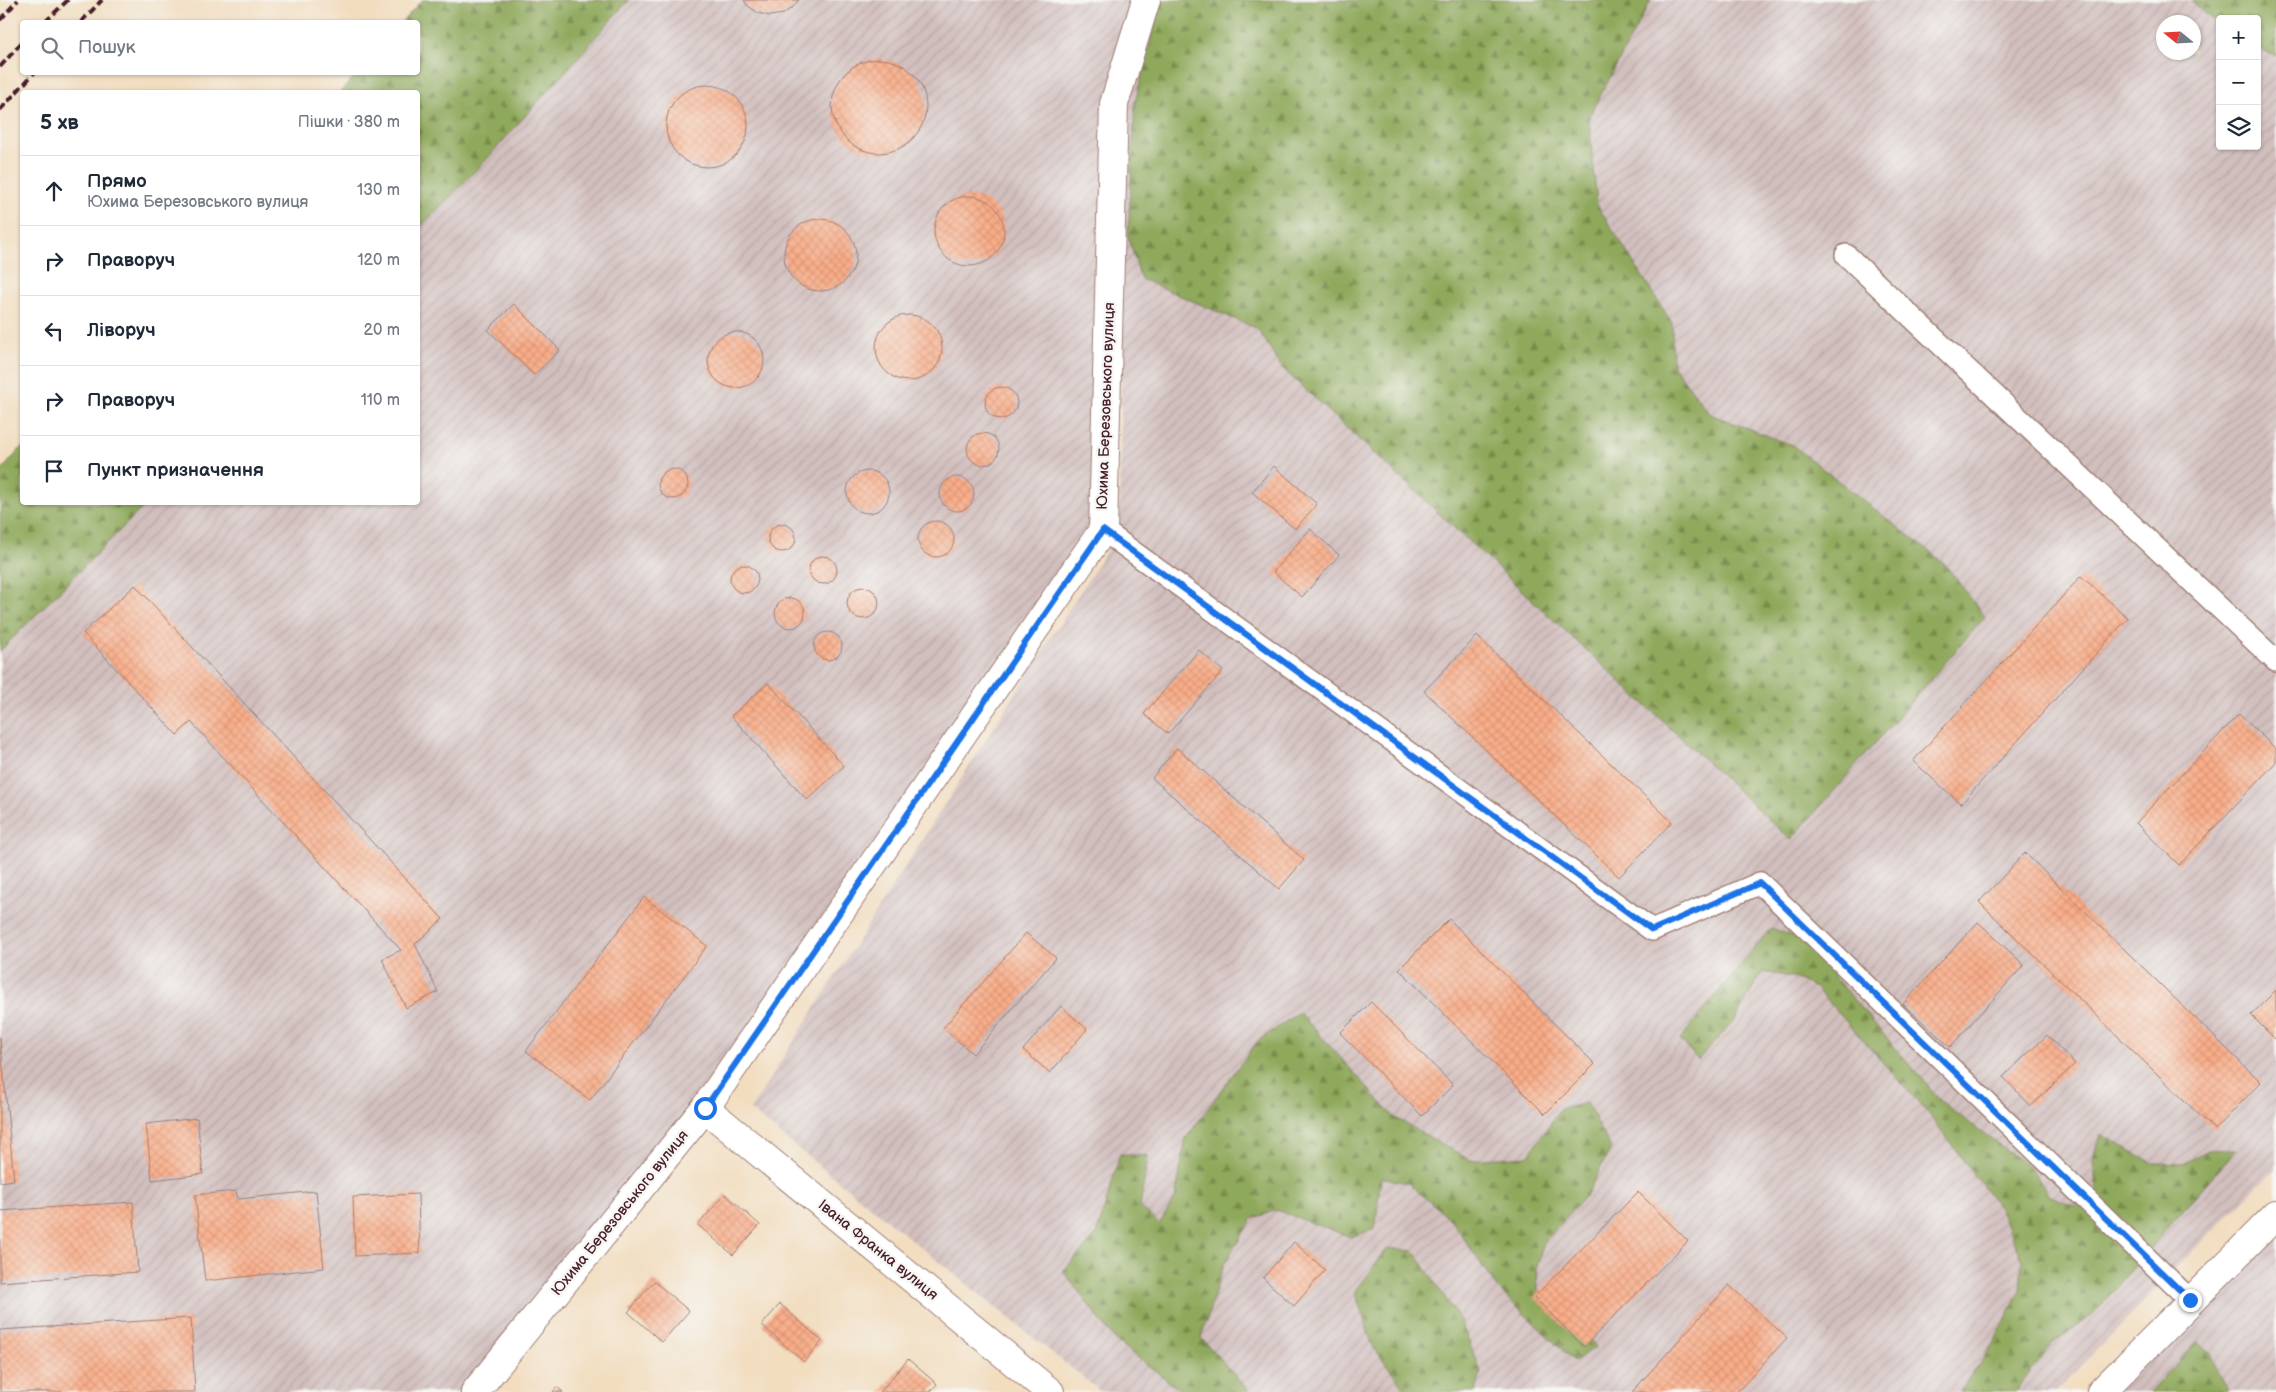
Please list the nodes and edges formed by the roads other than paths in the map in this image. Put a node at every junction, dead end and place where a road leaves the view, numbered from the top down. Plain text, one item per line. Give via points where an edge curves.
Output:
1 (1146, 0) edge
2 (1846, 255) dead end
3 (1103, 530) junction
4 (2276, 661) edge
5 (705, 1108) junction
6 (2276, 1215) edge
7 (2190, 1300) junction
8 (1047, 1391) edge
9 (474, 1392) edge
10 (2101, 1392) edge

1 - 3 street, Юхима Березовського вулиця via 1114,104
2 - 4 lane
3 - 5 street, Юхима Березовського вулиця
3 - 7 lane via 1652,930 1760,883
5 - 8 street, Івана Франка вулиця
5 - 9 street, Юхима Березовського вулиця
6 - 7 street
7 - 10 street

